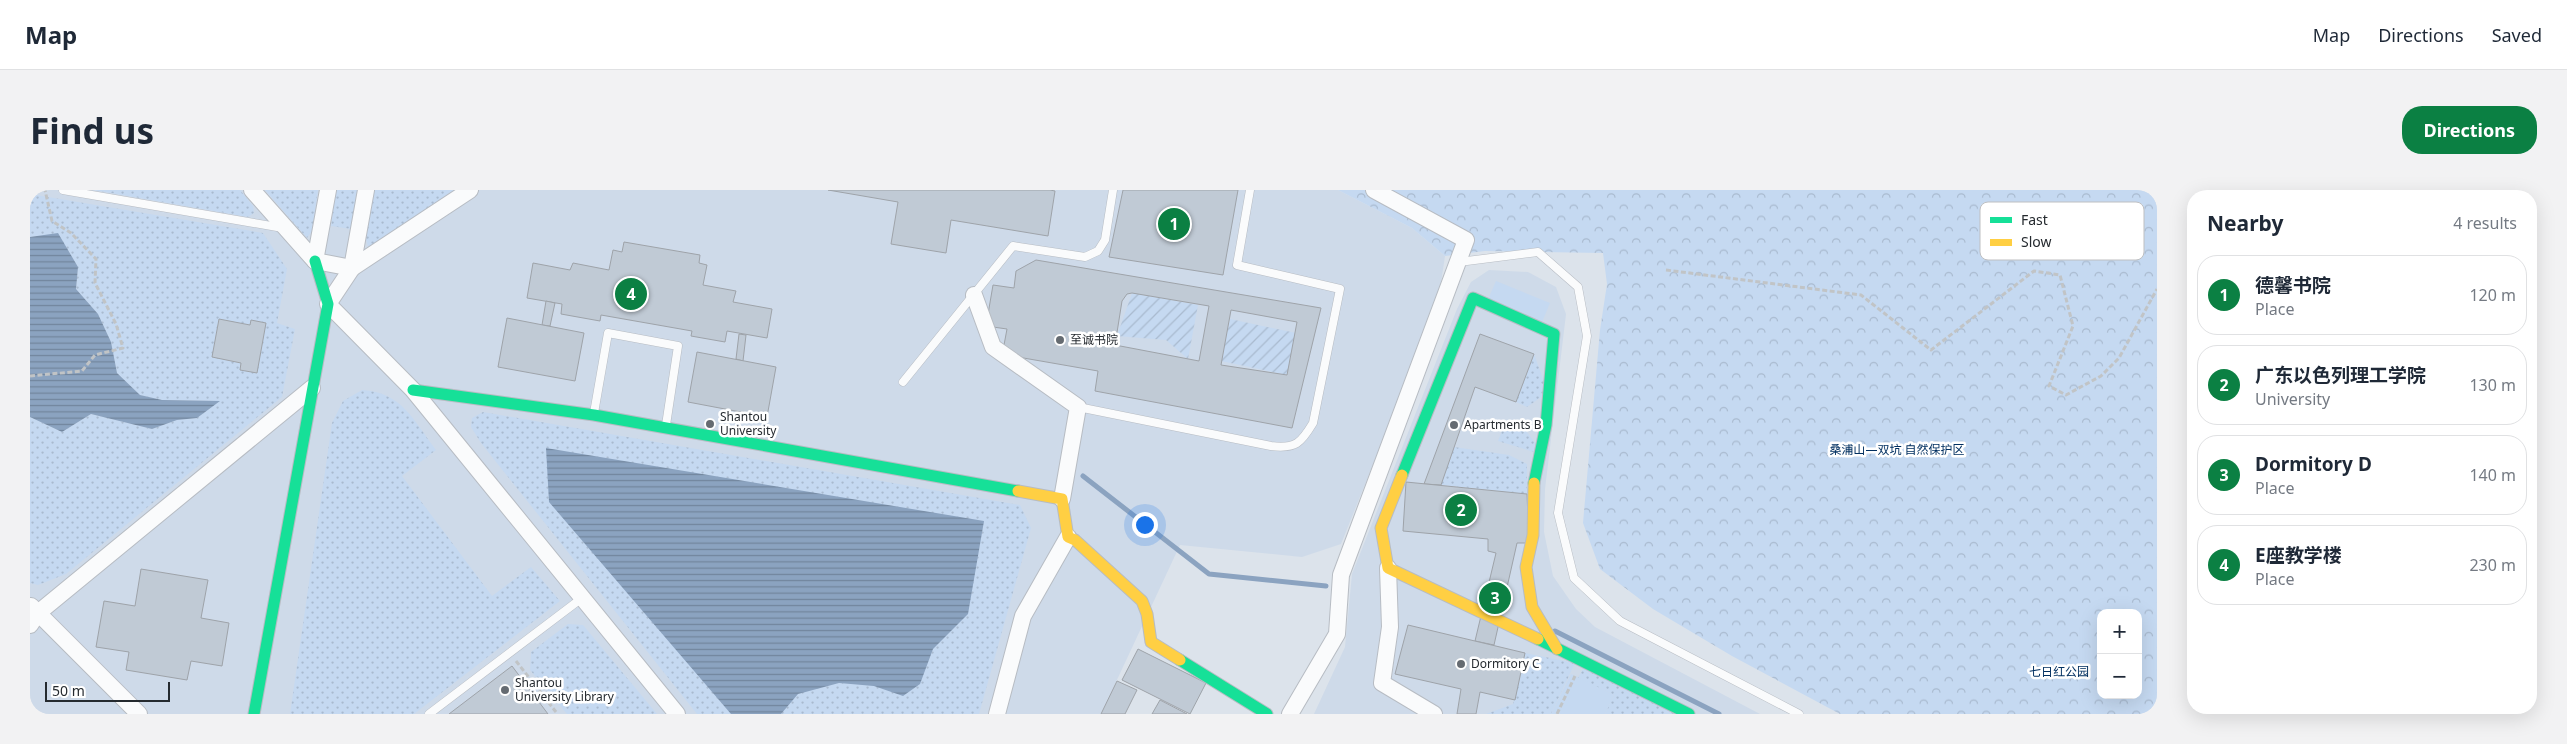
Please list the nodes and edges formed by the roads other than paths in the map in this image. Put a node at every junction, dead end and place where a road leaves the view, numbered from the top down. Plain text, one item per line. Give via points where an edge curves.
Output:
1 (63, 190) edge
2 (252, 190) edge
3 (328, 190) edge
4 (366, 190) edge
5 (470, 190) edge
6 (1114, 190) edge
7 (1250, 190) edge
8 (1374, 190) edge
9 (288, 229) junction
10 (316, 261) junction
11 (1458, 262) junction
12 (352, 268) junction
13 (974, 294) junction
14 (328, 304) junction
15 (904, 382) dead end
16 (312, 388) junction
17 (413, 390) junction
18 (1078, 407) junction
19 (594, 415) junction
20 (666, 429) junction
21 (1062, 499) junction
22 (1068, 537) junction
23 (1388, 568) junction
24 (582, 598) junction
25 (32, 614) edge
26 (1557, 649) junction
27 (139, 714) edge
28 (254, 714) edge
29 (428, 714) edge
30 (677, 714) edge
31 (997, 714) edge
32 (1267, 714) edge
33 (1290, 714) edge
34 (1434, 714) edge
35 (1689, 714) edge
36 (1799, 714) edge

1 - 9 lane
2 - 9 street
3 - 10 street
4 - 12 street
5 - 12 street
6 - 13 lane via 1105,240 1098,251 1085,257 1013,246
7 - 18 lane via 1237,265 1340,289 1313,423 1301,442 1286,448 1272,446
8 - 11 street via 1466,240
9 - 10 street
10 - 12 street
10 - 14 street
11 - 33 street via 1341,575 1336,634
11 - 36 lane via 1538,252 1578,287 1587,336 1558,513 1574,578 1620,621
12 - 14 street
13 - 15 lane
13 - 18 street via 993,347
14 - 16 street
14 - 17 street
16 - 25 street
16 - 28 street
17 - 19 street
17 - 24 street
18 - 21 street
19 - 20 street
19 - 20 lane via 608,333 678,346
20 - 21 street
21 - 22 street
22 - 31 street via 1023,616
22 - 32 street via 1142,601 1151,642
23 - 26 street
23 - 26 street via 1381,528 1473,298 1554,334 1546,425 1534,482 1533,535 1526,567 1532,607
23 - 34 street via 1390,627 1382,683
24 - 29 lane
24 - 30 street
25 - 27 street
26 - 35 street

